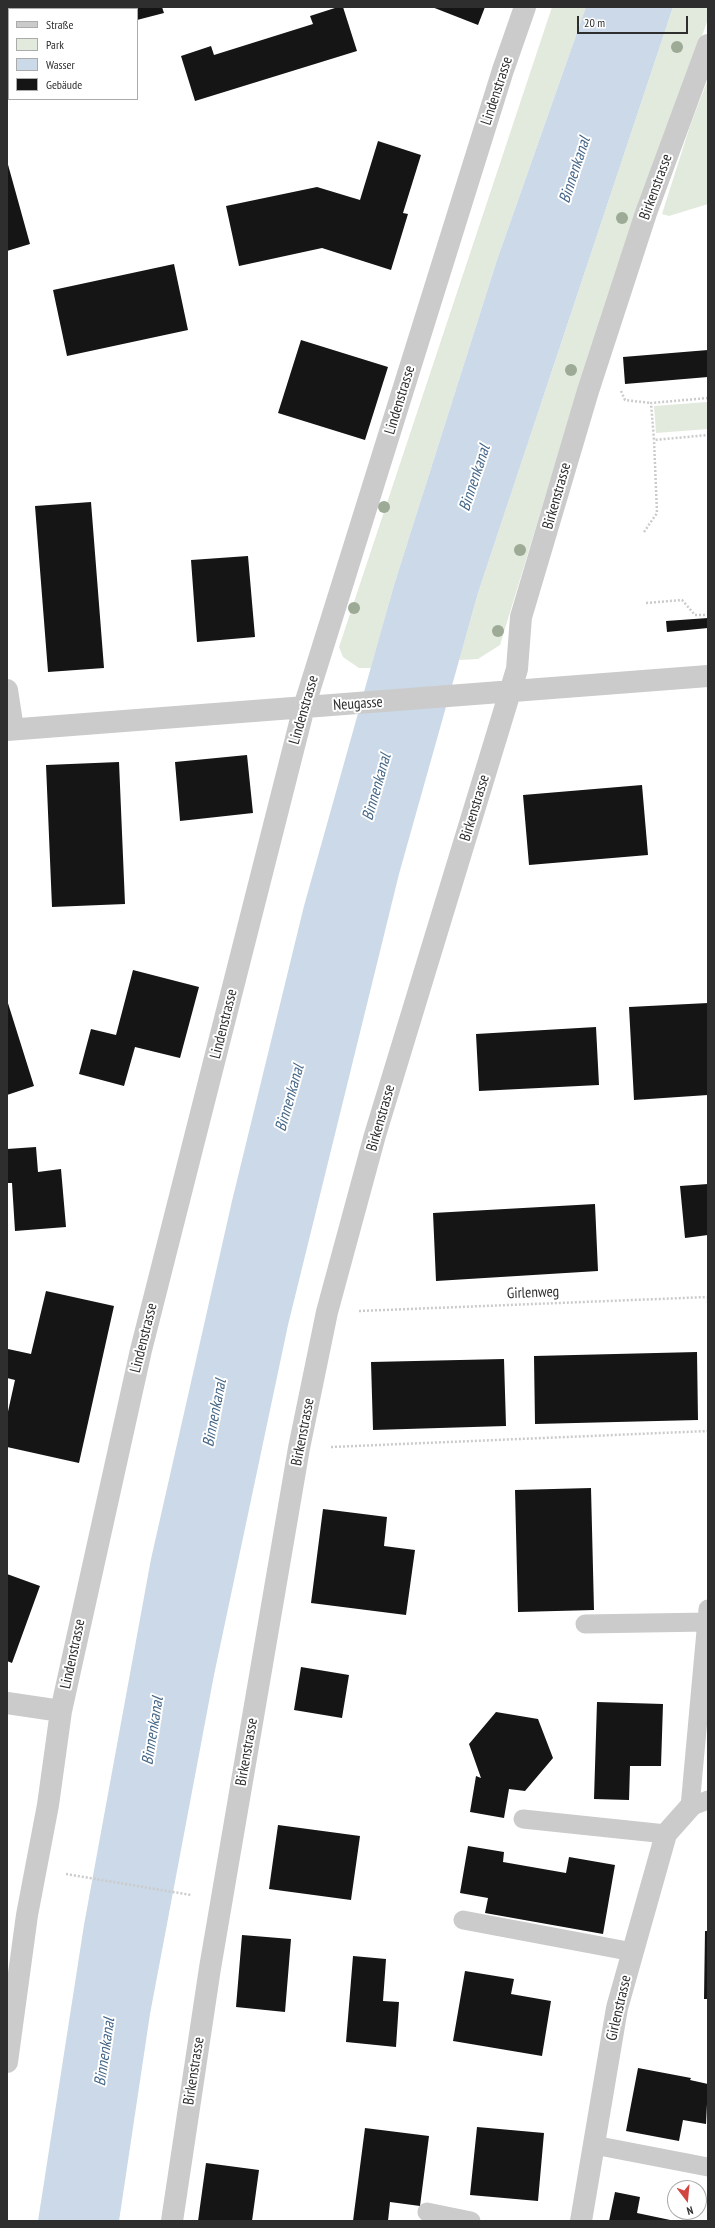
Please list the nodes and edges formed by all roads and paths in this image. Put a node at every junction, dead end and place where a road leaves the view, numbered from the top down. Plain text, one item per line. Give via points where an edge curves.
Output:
1 (525, 7) edge
2 (708, 45) edge
3 (620, 388) dead end
4 (708, 398) edge
5 (651, 403) junction
6 (708, 435) edge
7 (654, 440) junction
8 (644, 532) dead end
9 (646, 604) dead end
10 (708, 614) edge
11 (708, 676) edge
12 (7, 690) edge
13 (510, 692) junction
14 (304, 707) junction
15 (10, 729) edge
16 (708, 1297) edge
17 (708, 1303) edge
18 (358, 1311) dead end
19 (708, 1432) edge
20 (329, 1447) dead end
21 (708, 1618) edge
22 (585, 1624) dead end
23 (7, 1702) edge
24 (61, 1711) junction
25 (699, 1803) edge
26 (523, 1819) dead end
27 (666, 1834) junction
28 (65, 1874) dead end
29 (192, 1895) dead end
30 (462, 1920) dead end
31 (633, 1952) junction
32 (7, 2062) edge
33 (594, 2145) junction
34 (708, 2167) edge
35 (427, 2212) dead end
36 (172, 2221) edge
37 (471, 2221) edge
38 (581, 2221) edge

1 - 14 street, Lindenstrasse via 503,70
2 - 13 street, Birkenstrasse via 646,213 586,398 521,617 517,669
3 - 5 path via 626,400
4 - 5 path
5 - 7 path
6 - 7 path
7 - 8 path via 657,513
9 - 10 path via 682,600 695,615
11 - 13 street, Neugasse
12 - 15 street
13 - 14 street, Neugasse
13 - 36 street, Birkenstrasse via 375,1134 328,1312 299,1448 211,1961
14 - 15 street, Neugasse
14 - 24 street, Lindenstrasse via 141,1350
16 - 17 path
16 - 18 path, Girlenweg
19 - 20 path
21 - 22 lane
21 - 25 lane
23 - 24 street
24 - 32 street, Lindenstrasse via 48,1805 27,1915
25 - 27 street, Girlenstrasse
26 - 27 lane
27 - 31 street, Girlenstrasse
28 - 29 path
30 - 31 lane
31 - 33 street, Girlenstrasse via 617,2008
33 - 34 lane
33 - 38 street, Girlenstrasse
35 - 37 lane

